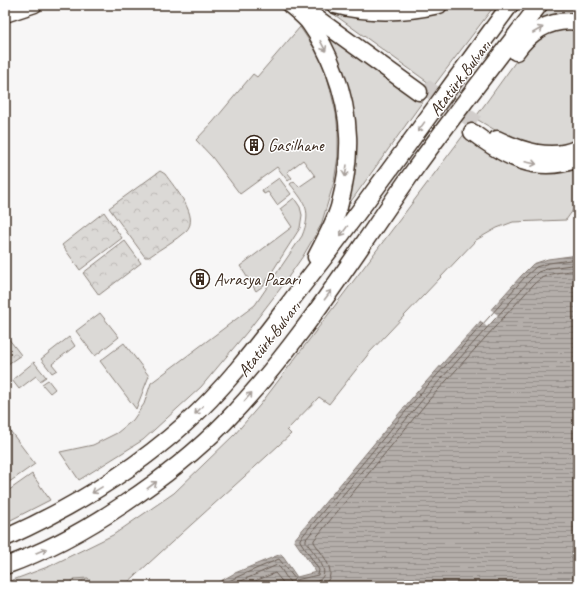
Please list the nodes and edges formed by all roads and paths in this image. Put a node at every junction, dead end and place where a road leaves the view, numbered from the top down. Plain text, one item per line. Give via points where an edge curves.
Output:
1 (36, 5) edge
2 (290, 5) edge
3 (298, 5) edge
4 (310, 5) edge
5 (335, 5) edge
6 (439, 5) edge
7 (510, 5) edge
8 (539, 5) edge
9 (5, 15) edge
10 (578, 22) edge
11 (578, 148) edge
12 (578, 159) edge
13 (340, 279) junction
14 (304, 283) junction
15 (5, 538) edge
16 (5, 566) edge

1 - 9 main road
2 -> 14 highway via 309,23 327,53 344,99 349,132 348,159 339,208
3 - 4 highway via 421,89
5 - 6 highway via 352,10 383,12
7 -> 14 highway, Atatürk Bulvarı
8 - 13 highway, Atatürk Bulvarı via 417,166
13 -> 10 highway via 524,40 543,27 558,22
11 -> 12 highway via 558,154 532,152 516,148 475,128 493,147 512,158 542,165
16 -> 13 highway, Atatürk Bulvarı via 54,546 101,520 194,452 226,422 276,364
14 -> 15 highway, Atatürk Bulvarı via 221,388 185,424 113,480 42,521

